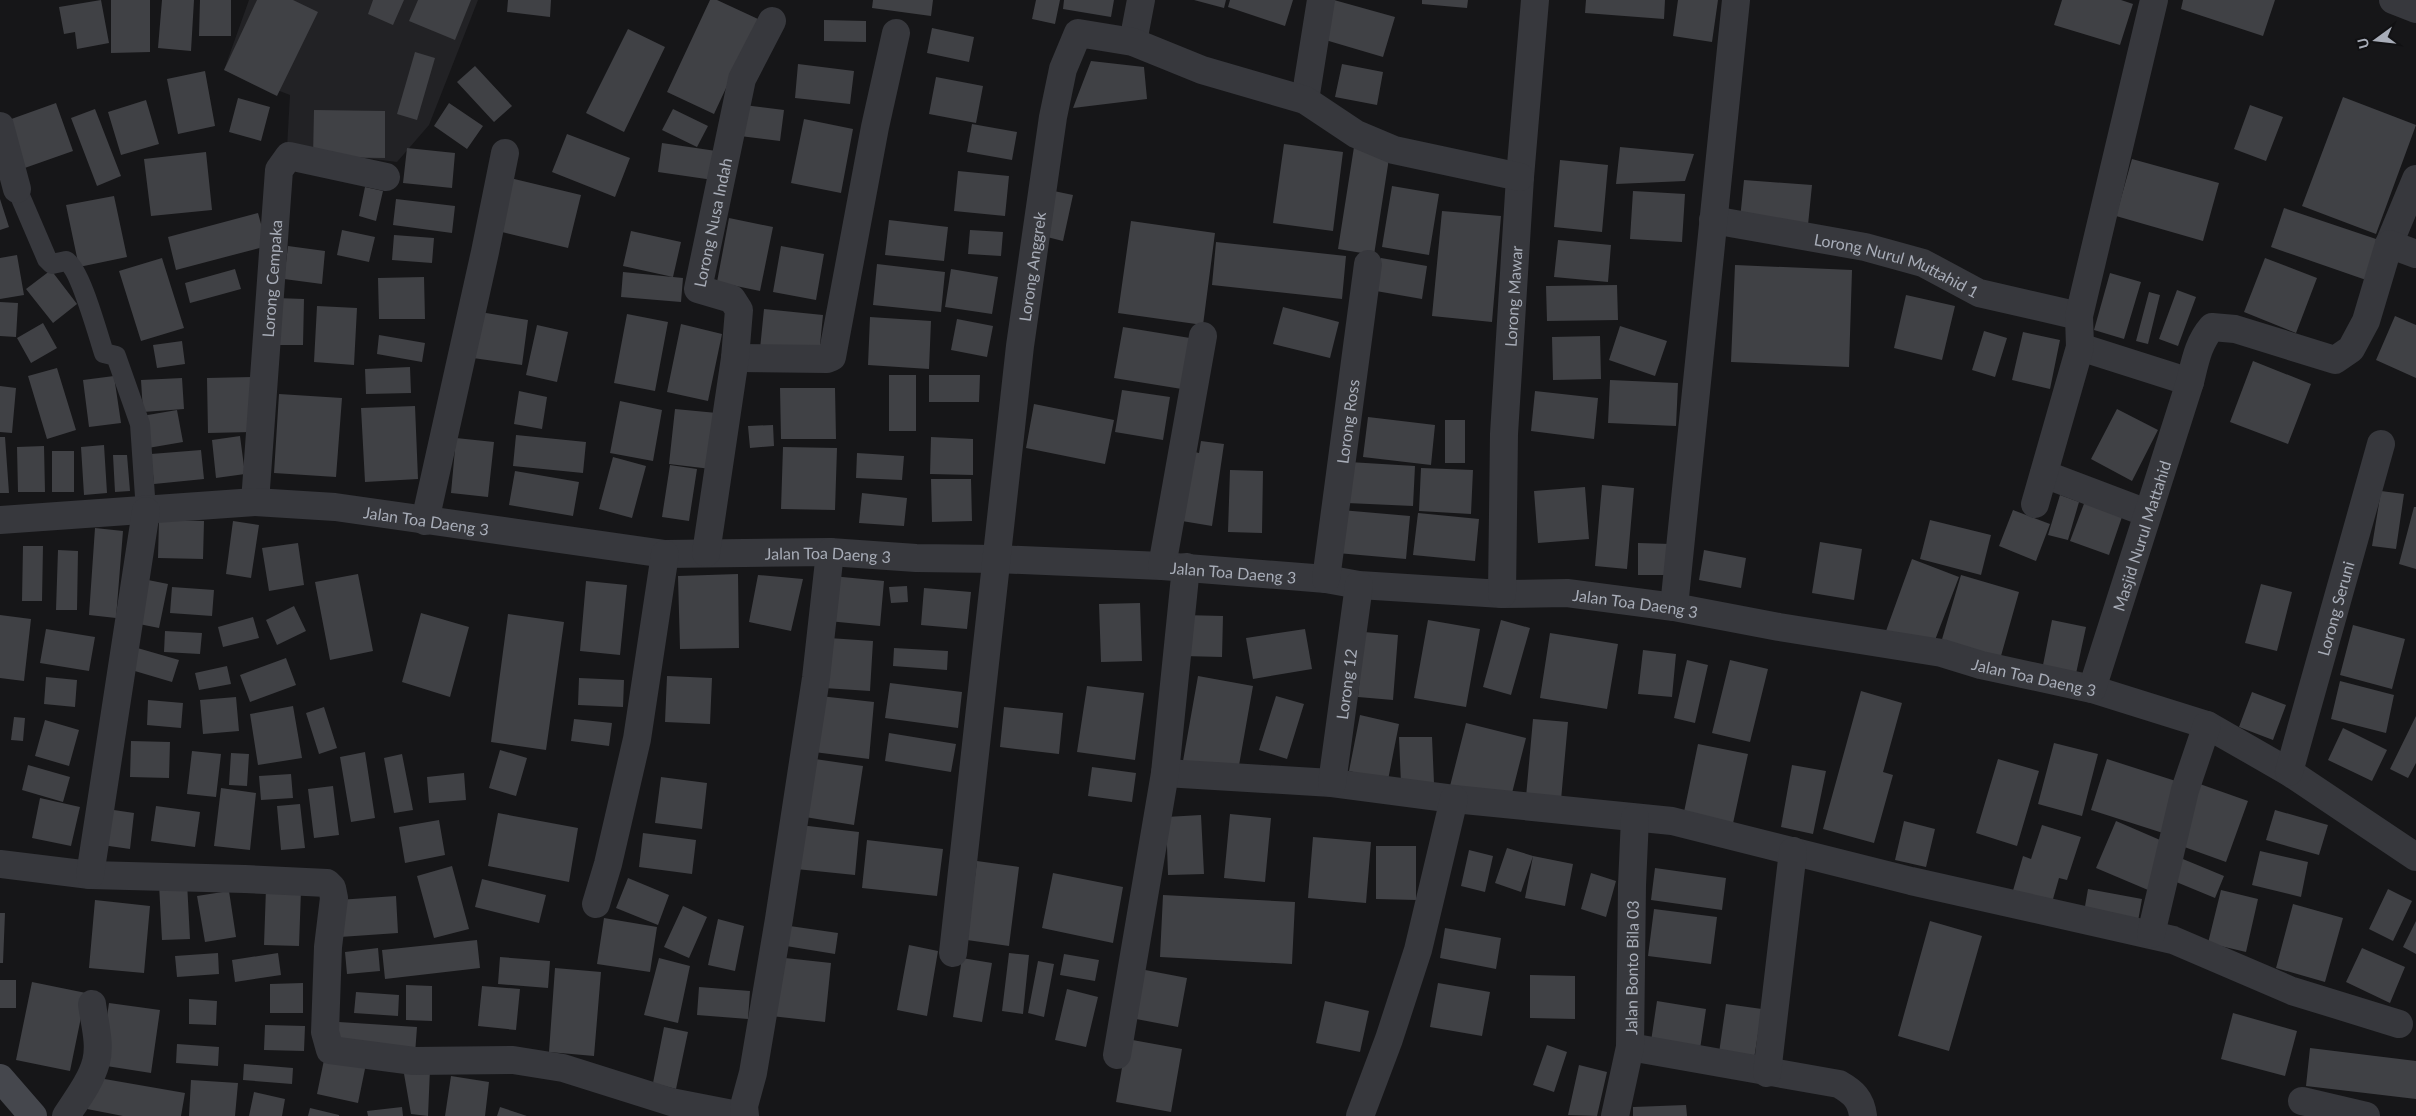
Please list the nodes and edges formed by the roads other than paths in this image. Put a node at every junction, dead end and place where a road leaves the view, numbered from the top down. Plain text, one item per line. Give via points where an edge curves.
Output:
1 (1141, 0) edge
2 (1321, 0) edge
3 (1535, 0) edge
4 (1736, 0) edge
5 (2154, 0) edge
6 (2394, 0) edge
7 (2416, 9) edge
8 (772, 21) dead end
9 (896, 33) dead end
10 (1133, 42) junction
11 (1305, 100) junction
12 (0, 126) edge
13 (505, 153) dead end
14 (386, 177) dead end
15 (1520, 177) junction
16 (2416, 179) edge
17 (17, 189) joint
18 (1714, 220) junction
19 (2389, 244) junction
20 (2416, 254) edge
21 (1368, 264) dead end
22 (2079, 316) junction
23 (1203, 336) dead end
24 (2080, 347) junction
25 (735, 358) junction
26 (2190, 382) junction
27 (2381, 444) dead end
28 (2044, 474) junction
29 (255, 502) junction
30 (2035, 504) dead end
31 (146, 510) junction
32 (2147, 513) junction
33 (0, 520) edge
34 (425, 521) junction
35 (706, 552) junction
36 (830, 552) junction
37 (665, 554) junction
38 (997, 559) junction
39 (1174, 567) junction
40 (1326, 579) junction
41 (1359, 584) junction
42 (1502, 594) junction
43 (1674, 607) junction
44 (2092, 689) junction
45 (2207, 725) junction
46 (2289, 772) junction
47 (1165, 773) junction
48 (1332, 783) junction
49 (1454, 800) junction
50 (1635, 818) junction
51 (1793, 851) junction
52 (2416, 857) edge
53 (0, 864) edge
54 (90, 876) junction
55 (596, 904) dead end
56 (2151, 934) junction
57 (953, 953) dead end
58 (92, 1004) dead end
59 (2399, 1024) dead end
60 (1630, 1047) junction
61 (1117, 1055) dead end
62 (1767, 1072) junction
63 (0, 1078) edge
64 (2302, 1101) dead end
65 (33, 1116) edge
66 (66, 1116) edge
67 (744, 1116) edge
68 (1360, 1116) edge
69 (1615, 1116) edge
70 (1863, 1116) edge
71 (2366, 1116) edge

1 - 10 street
2 - 11 street
3 - 15 street, Lorong Mawar
4 - 18 street
5 - 22 street
6 - 7 street
8 - 25 street, Lorong Nusa Indah via 742,79 698,289 732,299 739,310
9 - 25 street via 832,357
10 - 11 street via 1202,70
10 - 38 street, Lorong Anggrek via 1078,32 1063,69 1053,117 1020,346
11 - 15 street via 1356,134 1394,150
12 - 17 street
13 - 34 street
14 - 29 street, Lorong Cempaka via 289,156 279,170
15 - 42 street, Lorong Mawar via 1504,434
16 - 19 street
17 - 31 lane via 48,259 52,264 66,261 72,265 104,353 116,356 140,424
18 - 22 street, Lorong Nurul Muttahid 1 via 1865,247 1923,263 1979,293
18 - 43 street
19 - 20 street
19 - 26 street, Masjid Nurul Mattahid via 2366,321 2351,349 2335,360 2236,329 2212,327 2199,346
21 - 40 street, Lorong Ross
22 - 24 street
23 - 39 street
24 - 26 street
24 - 28 street
25 - 35 street, Lorong Nusa Indah
26 - 32 street, Masjid Nurul Mattahid
27 - 46 street, Lorong Seruni
28 - 30 street
28 - 32 street
29 - 31 street, Jalan Toa Daeng 3
29 - 34 street, Jalan Toa Daeng 3 via 335,507
31 - 33 street, Jalan Toa Daeng 3
31 - 54 street
32 - 44 street, Masjid Nurul Mattahid
34 - 37 street, Jalan Toa Daeng 3
35 - 36 street, Jalan Toa Daeng 3
35 - 37 street, Jalan Toa Daeng 3
36 - 38 street, Jalan Toa Daeng 3
36 - 67 street via 816,678 776,938
37 - 55 street via 637,739
38 - 39 street, Jalan Toa Daeng 3
38 - 57 street
39 - 40 street, Jalan Toa Daeng 3
39 - 47 street
40 - 41 street, Jalan Toa Daeng 3
41 - 42 street, Jalan Toa Daeng 3
41 - 48 street, Lorong 12
42 - 43 street, Jalan Toa Daeng 3 via 1567,593
43 - 44 street, Jalan Toa Daeng 3 via 1942,653 1981,665
44 - 45 street, Jalan Toa Daeng 3
45 - 46 street, Jalan Toa Daeng 3
45 - 56 street via 2185,790
46 - 52 street, Jalan Toa Daeng 3
47 - 48 street
47 - 61 street
48 - 49 street
49 - 50 street
49 - 68 street via 1418,950 1390,1039
50 - 51 street via 1672,821
50 - 60 street, Jalan Bonto Bila 03
51 - 56 street via 1911,881
51 - 62 street
53 - 54 street
54 - 67 street via 245,879 324,882 331,885 334,898 328,947 325,1032 330,1050 414,1061 513,1060 563,1068 671,1102
56 - 59 street via 2173,940 2292,991
58 - 66 street via 97,1061
60 - 62 street
60 - 69 street, Jalan Bonto Bila 03
62 - 70 street via 1838,1084 1859,1099
63 - 65 main road
64 - 71 street

